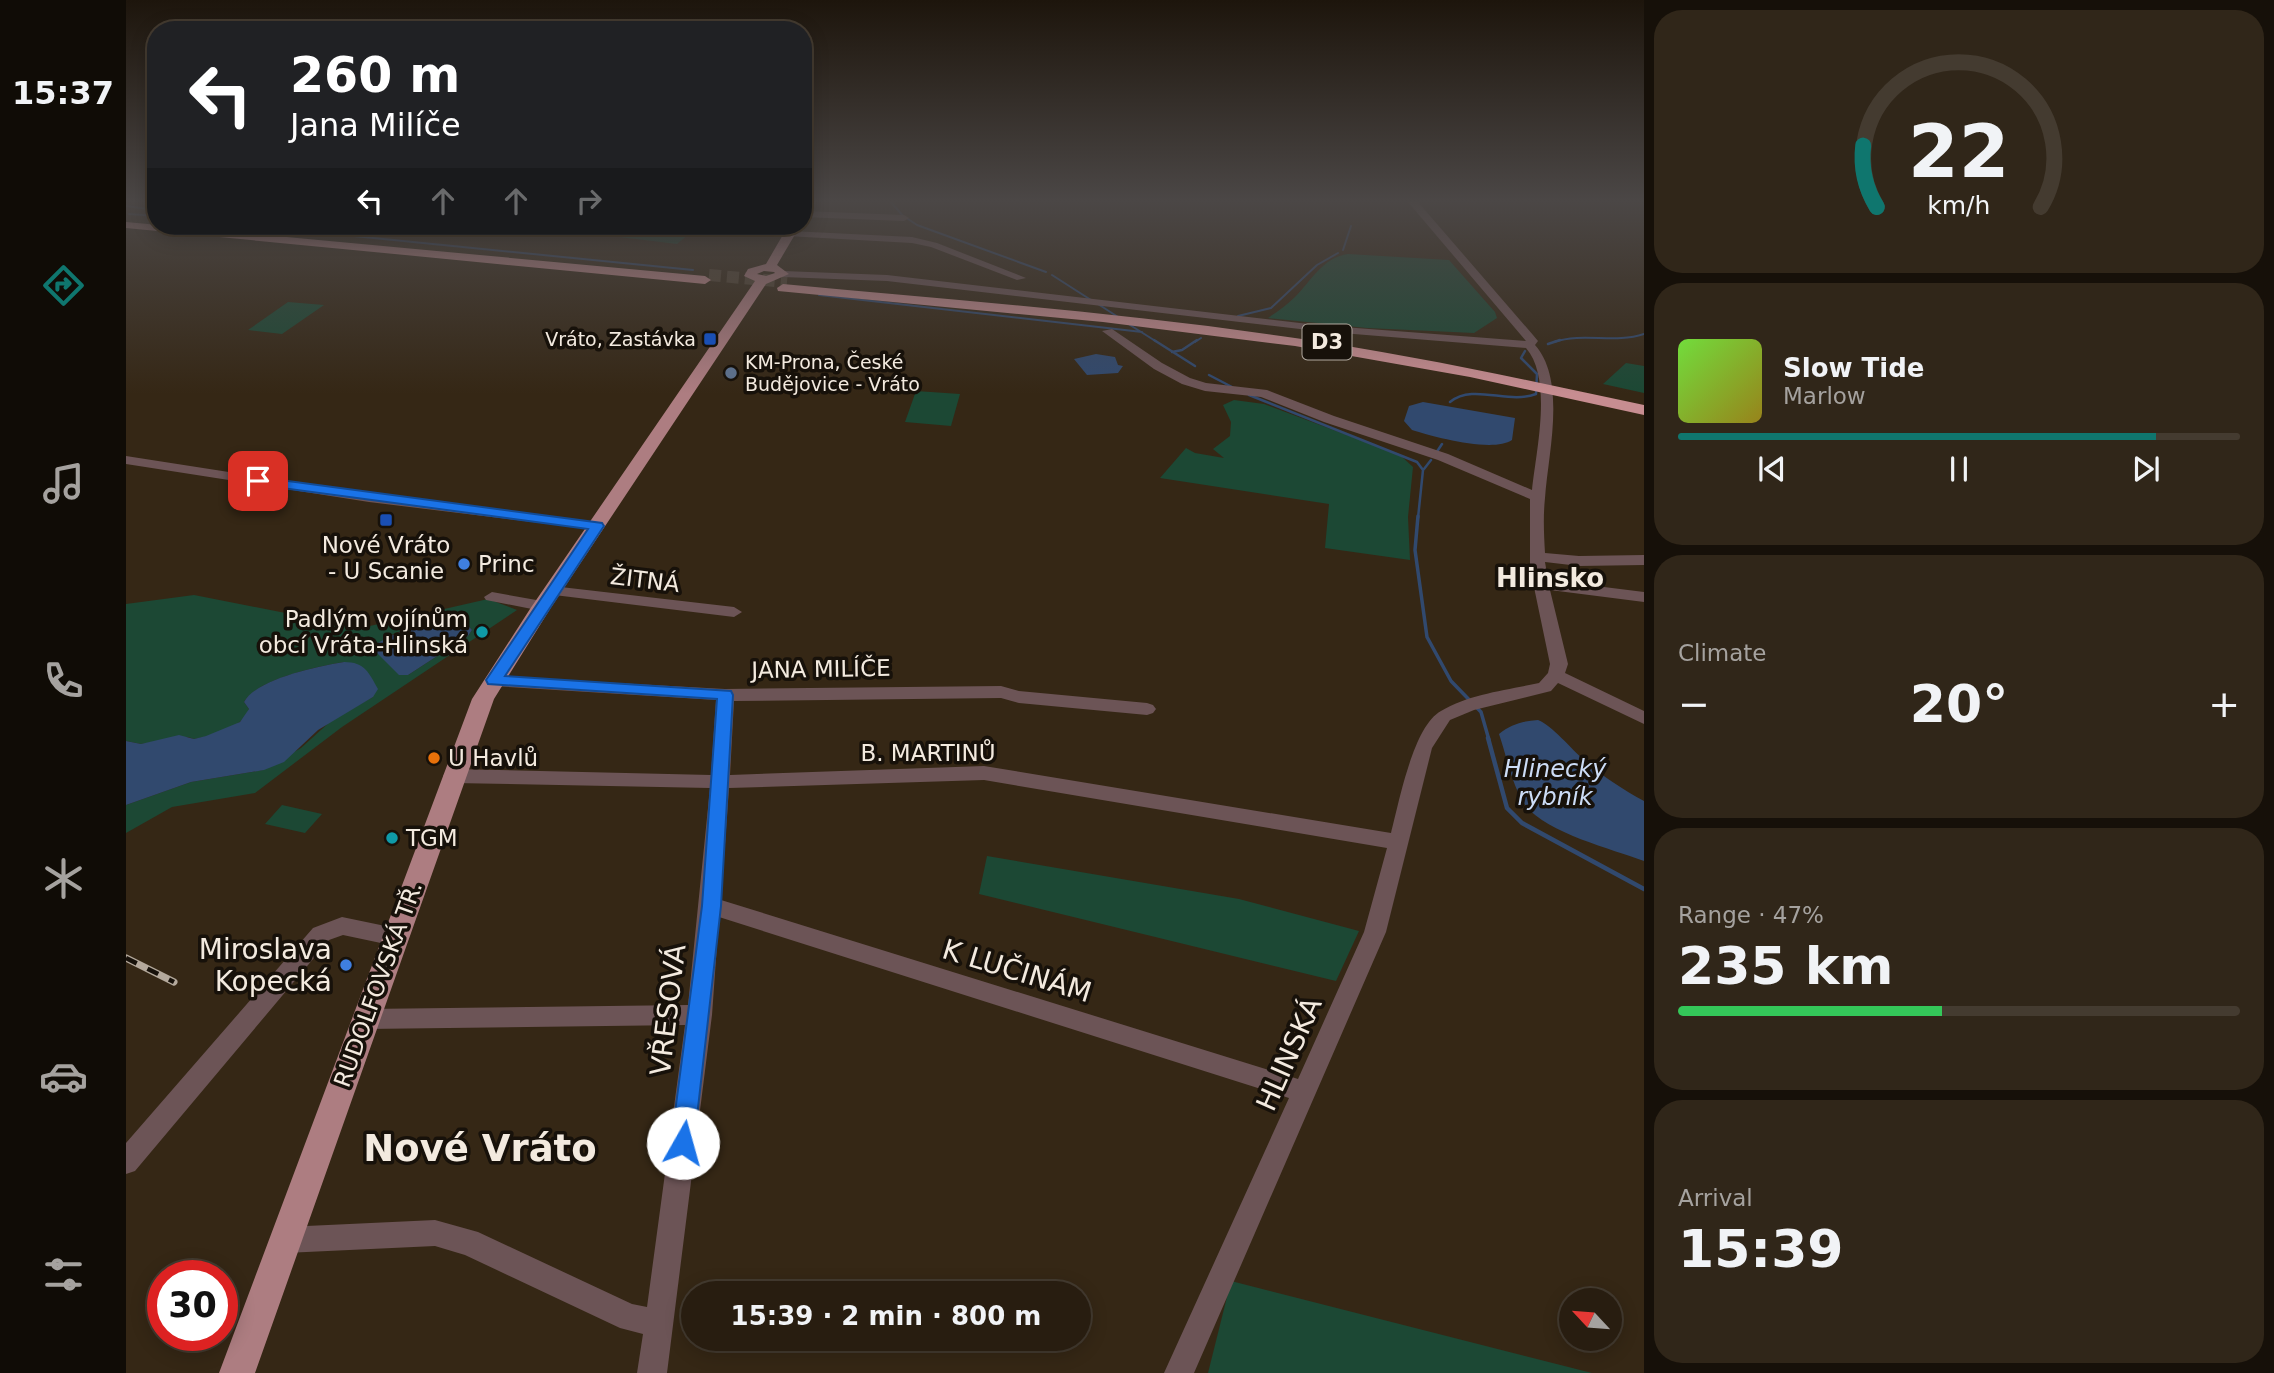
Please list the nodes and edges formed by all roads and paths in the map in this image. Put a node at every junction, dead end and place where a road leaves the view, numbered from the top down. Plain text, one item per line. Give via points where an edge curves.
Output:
1 (576, 266) edge
2 (588, 266) edge
3 (770, 266) edge
4 (990, 266) edge
5 (1468, 266) edge
6 (766, 273) junction
7 (1021, 278) dead end
8 (784, 281) junction
9 (1115, 317) junction
10 (1530, 345) junction
11 (1554, 387) junction
12 (1644, 404) edge
13 (1644, 410) edge
14 (126, 460) edge
15 (1537, 497) junction
16 (597, 526) junction
17 (1537, 557) junction
18 (1644, 560) edge
19 (1542, 584) junction
20 (492, 597) dead end
21 (1644, 597) edge
22 (547, 599) junction
23 (734, 611) dead end
24 (1556, 675) junction
25 (494, 680) junction
26 (725, 695) junction
27 (1147, 709) dead end
28 (1644, 719) edge
29 (453, 776) junction
30 (721, 782) junction
31 (1398, 842) junction
32 (712, 906) junction
33 (394, 937) junction
34 (700, 1015) junction
35 (366, 1018) junction
36 (1305, 1093) junction
37 (126, 1162) edge
38 (285, 1240) junction
39 (659, 1323) junction
40 (237, 1373) edge
41 (652, 1373) edge
42 (1179, 1373) edge

1 - 2 highway via 707,278
3 - 6 main road, RUDOLFOVSKÁ TŘ.
4 - 7 street
5 - 10 street via 1529,337
6 - 8 main road
6 - 16 main road, RUDOLFOVSKÁ TŘ.
8 - 9 highway, D3
8 - 9 street via 887,278 1085,302
9 - 10 street
9 - 11 highway, D3 via 1308,344
9 - 15 street via 1158,366 1186,381 1263,393 1443,457
10 - 15 street via 1538,351 1545,371 1545,432
11 - 12 highway, D3
11 - 13 highway, D3
14 - 16 street via 369,498
15 - 17 street
16 - 22 main road, RUDOLFOVSKÁ TŘ.
17 - 18 street
17 - 19 street
19 - 21 street
19 - 24 street via 1559,664
20 - 22 street, ŽITNÁ
22 - 23 street, ŽITNÁ
22 - 25 main road, RUDOLFOVSKÁ TŘ.
24 - 28 street
24 - 31 street, HLINSKÁ via 1545,687 1473,704 1444,716 1423,748
25 - 26 street, JANA MILÍČE
25 - 29 main road, RUDOLFOVSKÁ TŘ.
26 - 27 street, JANA MILÍČE via 1001,692 1019,698
26 - 30 street, VŘESOVÁ
29 - 30 street, B. MARTINŮ
29 - 33 main road, RUDOLFOVSKÁ TŘ.
30 - 31 street, B. MARTINŮ via 984,773
30 - 32 street, VŘESOVÁ
31 - 36 street, HLINSKÁ via 1375,932
32 - 34 street, VŘESOVÁ
32 - 36 street, K LUČINÁM
33 - 35 main road, RUDOLFOVSKÁ TŘ.
33 - 37 street via 349,927 321,934
34 - 35 street
34 - 39 street, VŘESOVÁ
35 - 38 main road, RUDOLFOVSKÁ TŘ.
36 - 42 street, HLINSKÁ
38 - 39 street via 435,1233 468,1242 630,1318
38 - 40 main road, RUDOLFOVSKÁ TŘ.
39 - 41 street, VŘESOVÁ

